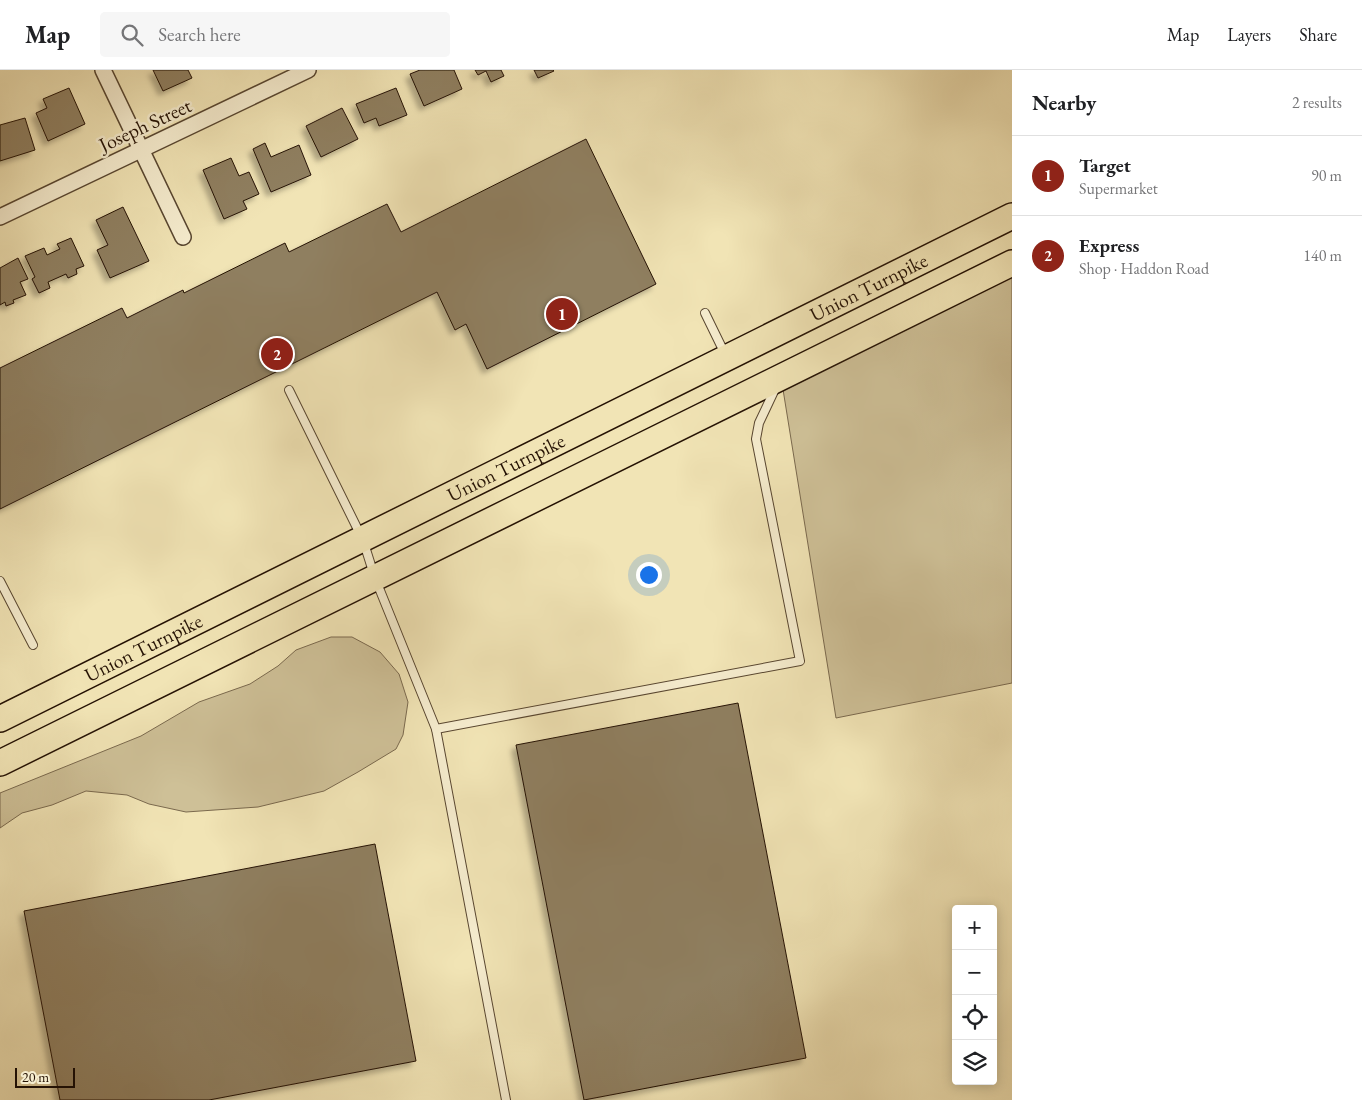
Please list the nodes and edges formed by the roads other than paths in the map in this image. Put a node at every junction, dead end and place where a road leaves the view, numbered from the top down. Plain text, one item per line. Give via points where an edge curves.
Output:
1 (102, 70) edge
2 (308, 70) edge
3 (140, 150) junction
4 (1012, 216) edge
5 (0, 217) edge
6 (183, 237) dead end
7 (1012, 263) edge
8 (705, 313) dead end
9 (727, 358) junction
10 (781, 378) junction
11 (290, 390) dead end
12 (363, 540) junction
13 (374, 578) junction
14 (0, 581) edge
15 (33, 645) dead end
16 (0, 719) edge
17 (436, 729) junction
18 (0, 763) edge
19 (506, 1100) edge

1 - 3 street
2 - 3 street, Joseph Street
3 - 5 street, Joseph Street
3 - 6 street
4 - 9 main road, Union Turnpike
7 - 10 main road, Union Turnpike
8 - 9 lane
9 - 12 main road, Union Turnpike
10 - 13 main road, Union Turnpike
10 - 17 lane via 759,423 756,438 800,661
11 - 12 lane
12 - 13 lane
12 - 16 main road, Union Turnpike
13 - 17 lane
13 - 18 main road, Union Turnpike
14 - 15 lane
17 - 19 lane

